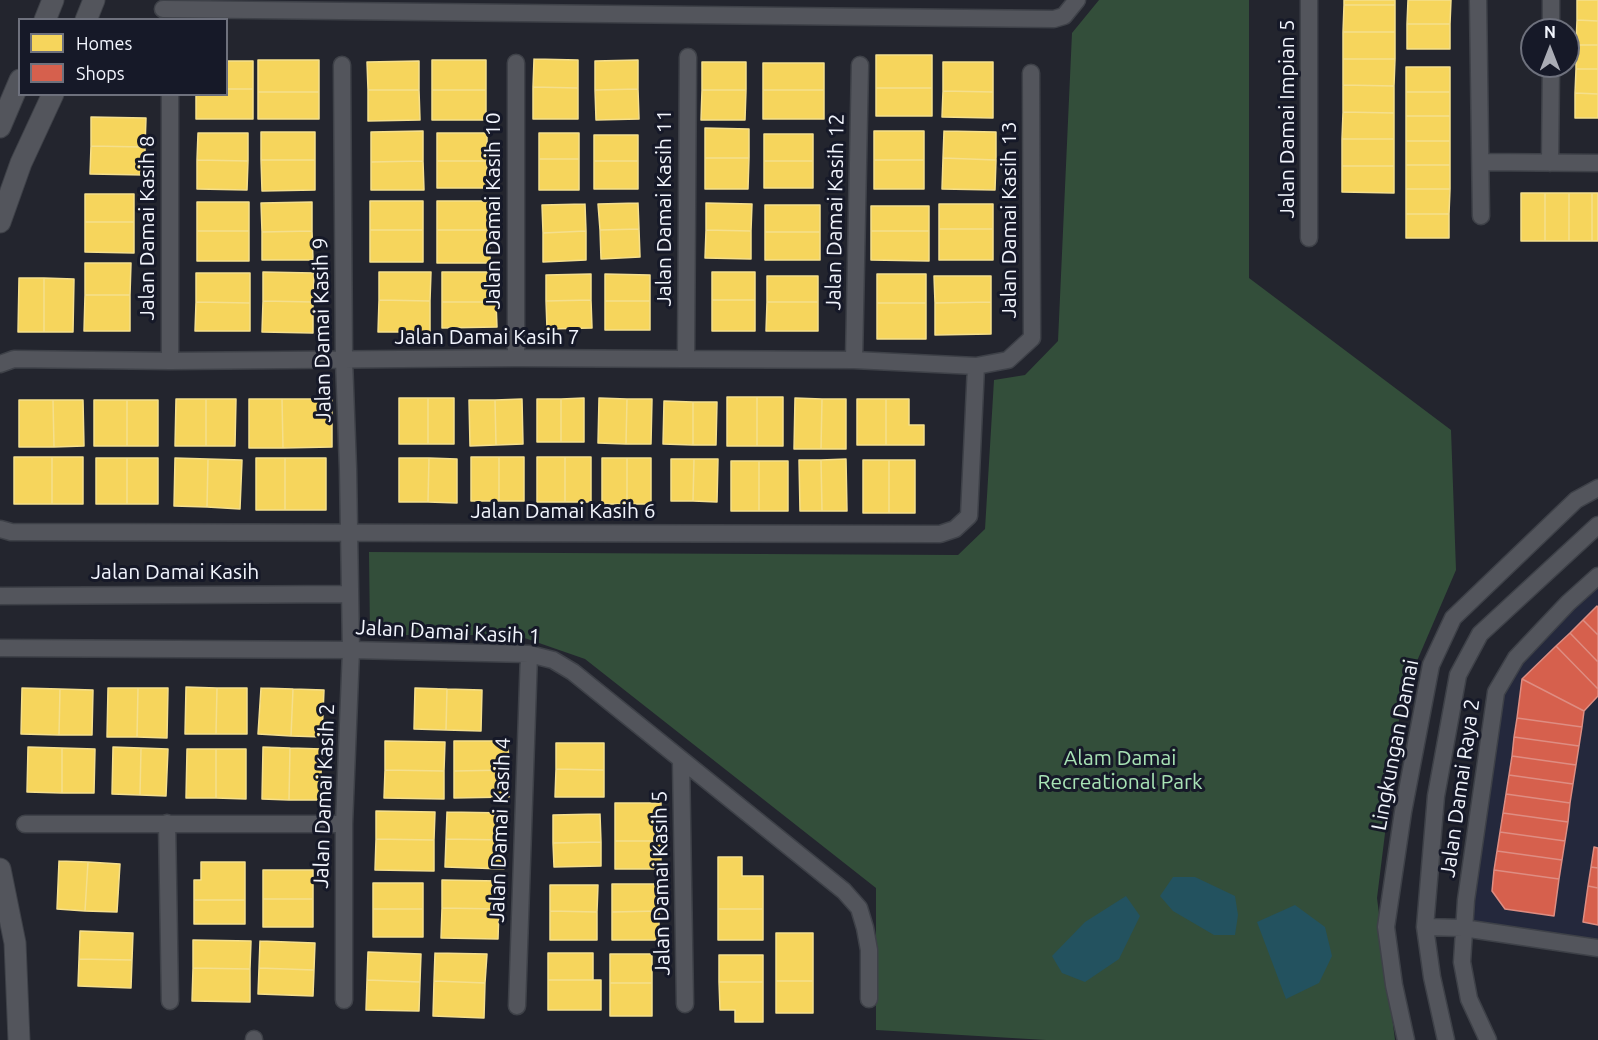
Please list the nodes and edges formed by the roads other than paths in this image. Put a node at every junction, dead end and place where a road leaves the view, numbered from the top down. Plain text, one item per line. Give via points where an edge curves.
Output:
1 (53, 0) edge
2 (94, 0) edge
3 (1077, 0) edge
4 (1309, 0) edge
5 (1478, 0) edge
6 (1551, 0) edge
7 (481, 6) edge
8 (535, 7) edge
9 (898, 8) edge
10 (163, 9) dead end
11 (46, 18) edge
12 (87, 18) edge
13 (1551, 18) edge
14 (688, 57) dead end
15 (516, 63) dead end
16 (342, 65) dead end
17 (860, 65) dead end
18 (1031, 73) dead end
19 (1551, 78) edge
20 (18, 85) edge
21 (52, 96) edge
22 (170, 96) edge
23 (0, 127) edge
24 (1481, 162) junction
25 (1550, 163) junction
26 (1598, 163) edge
27 (1481, 216) dead end
28 (0, 222) edge
29 (1309, 238) dead end
30 (516, 358) junction
31 (686, 359) junction
32 (344, 360) junction
33 (854, 360) junction
34 (170, 361) junction
35 (0, 364) edge
36 (976, 366) junction
37 (1598, 488) edge
38 (1598, 525) edge
39 (0, 529) edge
40 (348, 533) junction
41 (1598, 576) edge
42 (350, 594) junction
43 (0, 596) edge
44 (0, 648) edge
45 (351, 651) junction
46 (529, 654) junction
47 (681, 761) junction
48 (167, 823) junction
49 (25, 824) dead end
50 (344, 824) junction
51 (0, 869) edge
52 (1425, 927) junction
53 (1463, 928) junction
54 (1598, 948) edge
55 (869, 999) dead end
56 (344, 1000) dead end
57 (170, 1001) dead end
58 (685, 1004) dead end
59 (517, 1006) dead end
60 (19, 1040) edge
61 (1406, 1040) edge
62 (1446, 1040) edge
63 (1488, 1040) edge

1 - 11 street
2 - 12 street
3 - 9 street via 1064,16 1054,19
4 - 29 street, Jalan Damai Impian 5
5 - 24 street
6 - 13 street
7 - 8 street
7 - 10 street
8 - 9 street
14 - 31 street, Jalan Damai Kasih 11
15 - 30 street, Jalan Damai Kasih 10
16 - 32 street, Jalan Damai Kasih 9
17 - 33 street, Jalan Damai Kasih 12
18 - 36 street, Jalan Damai Kasih 13 via 1032,338 1008,360
19 - 25 street
20 - 23 street
21 - 28 street via 21,163
22 - 34 street, Jalan Damai Kasih 8
24 - 25 street
24 - 27 street
25 - 26 street
30 - 31 street, Jalan Damai Kasih 7
30 - 32 street, Jalan Damai Kasih 7
31 - 33 street, Jalan Damai Kasih 7
32 - 34 street, Jalan Damai Kasih 7
32 - 40 street, Jalan Damai Kasih 9
33 - 36 street, Jalan Damai Kasih 7
34 - 35 street, Jalan Damai Kasih 7 via 14,359
36 - 40 street, Jalan Damai Kasih 6 via 969,516 955,529 940,534
37 - 61 street, Lingkungan Damai via 1576,500 1453,618 1431,665 1386,927
38 - 52 street via 1480,634 1458,675 1436,796
39 - 40 street, Jalan Damai Kasih 6
40 - 42 street, Jalan Damai Kasih 9
41 - 53 street, Jalan Damai Raya 2 via 1516,658 1496,692
42 - 43 street, Jalan Damai Kasih
42 - 45 street, Jalan Damai Kasih 2
44 - 45 street, Jalan Damai Kasih 1
45 - 46 street, Jalan Damai Kasih 1
45 - 50 street, Jalan Damai Kasih 2
46 - 47 street, Jalan Damai Kasih 1 via 553,660 573,672
46 - 59 street, Jalan Damai Kasih 4
47 - 55 street, Jalan Damai Kasih 1 via 844,891 859,908 869,950
47 - 58 street, Jalan Damai Kasih 5
48 - 49 street
48 - 50 street
48 - 57 street
50 - 56 street, Jalan Damai Kasih 2
51 - 60 street via 15,943
52 - 53 street
52 - 62 street
53 - 54 street
53 - 63 street, Jalan Damai Raya 2 via 1462,962 1469,999

